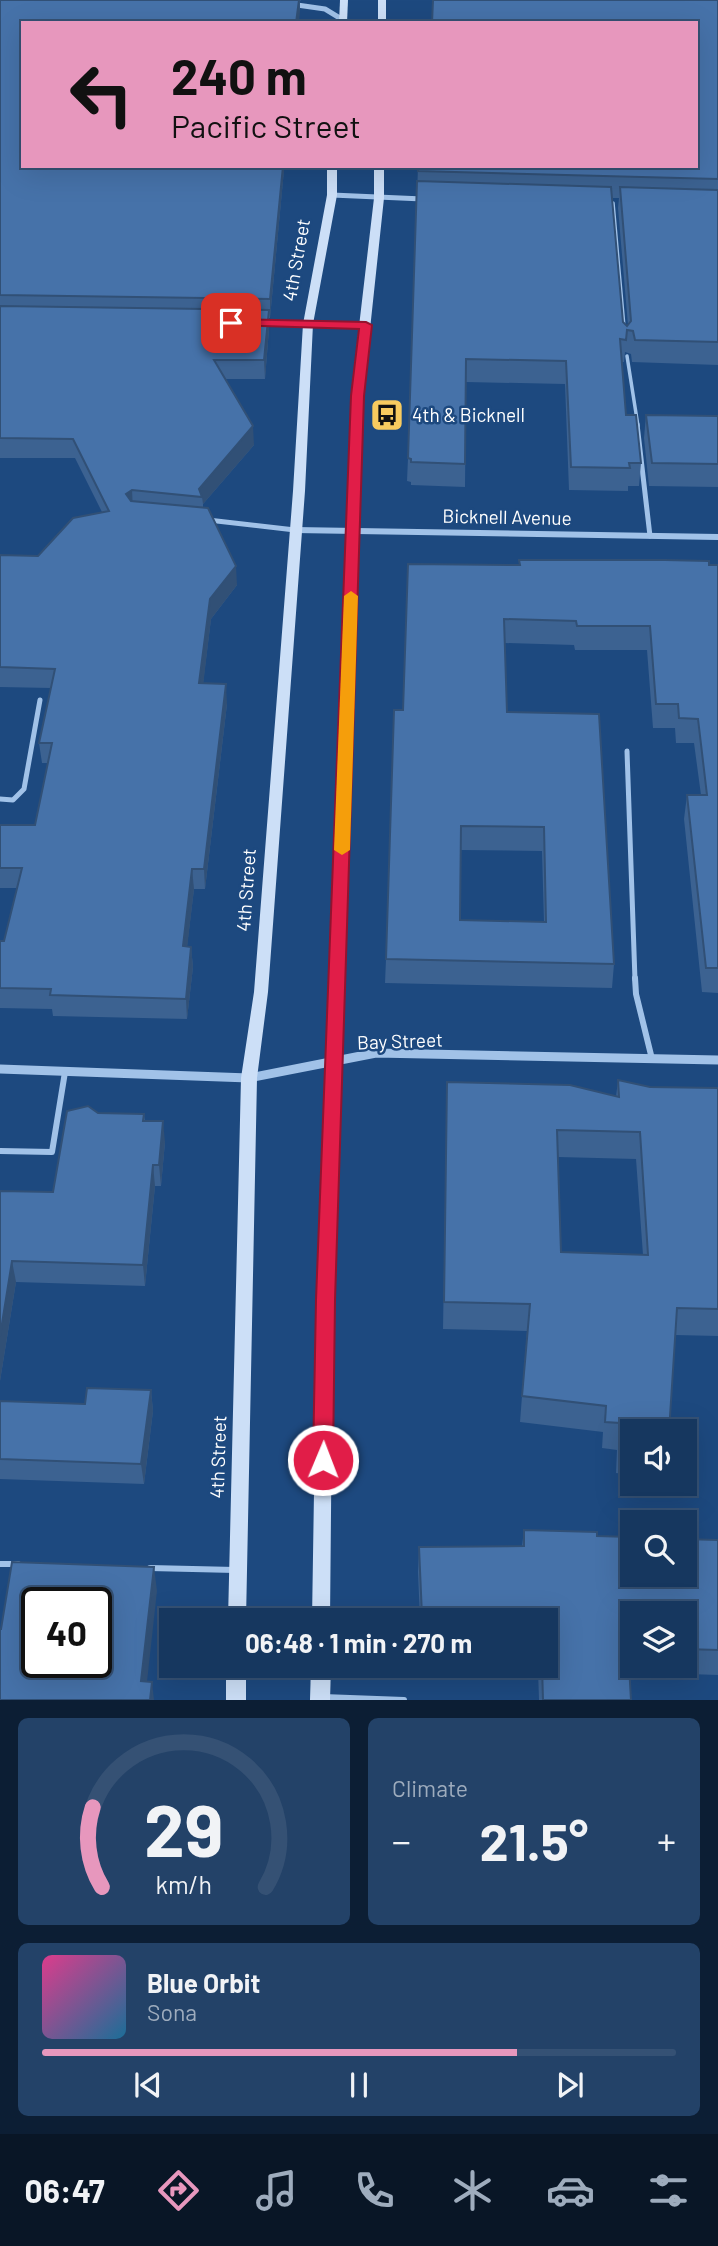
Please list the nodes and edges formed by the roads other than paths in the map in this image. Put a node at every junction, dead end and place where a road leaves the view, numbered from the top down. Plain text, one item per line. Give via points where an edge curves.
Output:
1 (344, 0) edge
2 (382, 0) edge
3 (277, 3) edge
4 (342, 21) edge
5 (343, 21) edge
6 (382, 21) edge
7 (332, 168) edge
8 (379, 168) edge
9 (332, 195) junction
10 (379, 198) junction
11 (431, 199) edge
12 (599, 203) edge
13 (613, 203) junction
14 (626, 203) edge
15 (256, 323) edge
16 (308, 324) junction
17 (366, 325) junction
18 (624, 330) edge
19 (627, 356) edge
20 (196, 519) edge
21 (295, 530) junction
22 (353, 530) junction
23 (650, 536) junction
24 (718, 537) edge
25 (40, 700) dead end
26 (627, 751) dead end
27 (0, 799) edge
28 (652, 1059) junction
29 (718, 1060) edge
30 (333, 1061) junction
31 (0, 1069) edge
32 (65, 1072) junction
33 (250, 1078) junction
34 (0, 1151) edge
35 (0, 1564) edge
36 (27, 1565) edge
37 (137, 1567) edge
38 (237, 1570) junction
39 (237, 1608) edge
40 (321, 1608) edge
41 (236, 1678) edge
42 (321, 1678) edge
43 (320, 1698) edge
44 (236, 1700) edge
45 (404, 1700) edge

1 - 5 street
2 - 6 street
3 - 4 street via 323,8
7 - 9 street, 4th Street
8 - 10 street
9 - 10 street
9 - 16 street, 4th Street
10 - 11 street
10 - 17 street
12 - 13 street
13 - 14 street
13 - 18 lane
15 - 16 street
16 - 17 street
16 - 21 street, 4th Street
17 - 22 street via 357,396
19 - 23 lane via 636,396
20 - 21 lane
21 - 22 street, Bicknell Avenue
21 - 33 street, 4th Street via 261,992
22 - 23 street, Bicknell Avenue
22 - 30 street
23 - 24 street, Bicknell Avenue
25 - 27 lane via 24,789 13,800
26 - 28 lane via 636,994
28 - 29 street, Bay Street
28 - 30 street, Bay Street via 376,1053
30 - 33 street, Bay Street
30 - 40 street
31 - 32 street, Bay Street
32 - 33 street, Bay Street
32 - 34 lane via 52,1152
33 - 38 street, 4th Street
35 - 36 lane
37 - 38 lane
38 - 39 street, 4th Street
41 - 44 street
42 - 43 street
43 - 45 lane

